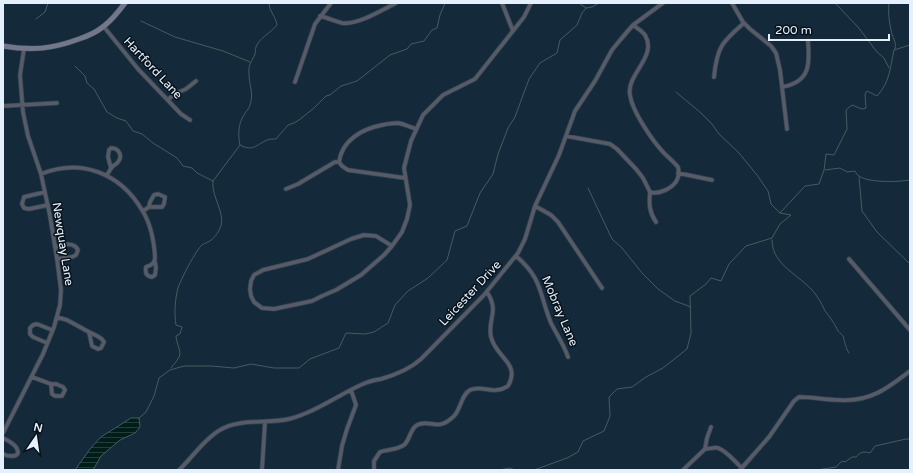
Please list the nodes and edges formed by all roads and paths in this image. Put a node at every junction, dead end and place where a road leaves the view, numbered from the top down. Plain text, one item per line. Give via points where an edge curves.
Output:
1 (331, 3) edge
2 (396, 3) edge
3 (502, 3) edge
4 (531, 3) edge
5 (663, 3) edge
6 (732, 3) edge
7 (123, 4) edge
8 (320, 16) junction
9 (744, 23) junction
10 (633, 25) junction
11 (104, 27) junction
12 (513, 30) junction
13 (808, 41) dead end
14 (3, 46) edge
15 (24, 49) junction
16 (714, 77) dead end
17 (196, 81) dead end
18 (295, 82) dead end
19 (782, 87) junction
20 (168, 100) junction
21 (57, 103) dead end
22 (23, 105) junction
23 (3, 106) edge
24 (190, 120) dead end
25 (416, 129) junction
26 (787, 129) dead end
27 (566, 136) junction
28 (339, 162) junction
29 (111, 168) junction
30 (678, 173) junction
31 (41, 174) junction
32 (107, 175) junction
33 (405, 178) junction
34 (712, 180) dead end
35 (286, 189) dead end
36 (44, 192) junction
37 (650, 192) junction
38 (48, 205) junction
39 (535, 206) junction
40 (150, 207) junction
41 (143, 210) junction
42 (656, 222) dead end
43 (392, 246) junction
44 (55, 247) junction
45 (516, 256) junction
46 (57, 259) junction
47 (849, 259) dead end
48 (155, 262) dead end
49 (602, 288) dead end
50 (487, 292) junction
51 (57, 317) junction
52 (52, 330) junction
53 (910, 330) edge
54 (89, 332) junction
55 (47, 343) junction
56 (568, 357) dead end
57 (910, 371) edge
58 (32, 377) junction
59 (51, 384) junction
60 (351, 390) junction
61 (266, 422) junction
62 (711, 427) dead end
63 (3, 433) edge
64 (3, 438) edge
65 (705, 449) junction
66 (3, 454) edge
67 (741, 469) edge
68 (179, 470) edge
69 (262, 470) edge
70 (338, 470) edge
71 (374, 470) edge
72 (683, 470) edge

1 - 8 street
2 - 8 street via 350,23
3 - 12 street
4 - 12 street
5 - 10 street, Leicester Drive
6 - 9 street
7 - 11 main road
8 - 18 street
9 - 16 street via 723,43 716,58
9 - 19 street via 776,53
10 - 27 street, Leicester Drive via 612,50 575,111
10 - 30 street via 644,34 647,49 645,58 630,84 632,105 656,143 678,167
11 - 15 main road via 50,48
11 - 20 street, Hartford Lane via 138,69
12 - 25 street via 475,79 443,95 424,115
13 - 19 street via 807,71 798,82
14 - 15 main road
15 - 22 street, Newquay Lane via 20,75
17 - 20 street
19 - 26 street
20 - 24 street, Hartford Lane via 180,114
21 - 22 street
22 - 23 street
22 - 31 street, Newquay Lane via 25,124
25 - 28 street via 397,123 365,130 345,146
25 - 33 street via 406,155
27 - 37 street via 606,142 614,146 643,178
27 - 39 street, Leicester Drive
28 - 33 street via 348,170
28 - 35 street
29 - 29 street via 118,163 120,156 115,148 111,148 108,154
29 - 32 street
30 - 34 street
30 - 37 street via 677,181 669,188 660,193
31 - 32 street via 73,167 91,169
31 - 36 street, Newquay Lane
32 - 41 street via 128,190
33 - 43 street via 410,205 402,232
36 - 38 street, Newquay Lane
36 - 38 street via 24,197 22,204 28,209
37 - 42 street via 649,208
38 - 44 street, Newquay Lane
39 - 45 street, Leicester Drive via 525,239
39 - 49 street via 558,222
40 - 40 street via 162,206 164,197 154,195
40 - 41 street
41 - 48 street via 152,235
43 - 43 street via 354,280 312,300 274,309 262,308 251,296 251,281 254,275 262,270 308,259 364,235 376,236
44 - 46 street, Newquay Lane
44 - 46 street via 73,245 77,246 78,250 72,257
45 - 50 street, Leicester Drive
45 - 56 street, Mobray Lane via 527,265 536,278 552,324
46 - 51 street, Newquay Lane via 61,290
47 - 53 street
50 - 60 street, Leicester Drive via 416,364
50 - 71 street via 494,308 491,336 494,347 512,370 513,375 508,386 498,391 475,388 469,390 455,415 440,425 417,425 408,440 399,448 380,452 374,461
51 - 52 street, Newquay Lane
51 - 54 street
52 - 55 street, Newquay Lane
52 - 55 street via 37,324 30,328 33,337
54 - 54 street via 92,346 101,348 103,340
55 - 58 street, Newquay Lane
57 - 67 street via 869,397 841,400 799,397
58 - 59 street
58 - 63 street, Newquay Lane
59 - 59 street via 52,394 62,396 65,390 63,387
60 - 61 street, Leicester Drive via 305,414
60 - 70 street via 356,405 342,446
61 - 68 street, Leicester Drive via 255,421 221,429
61 - 69 street
62 - 65 street
64 - 66 street via 18,450 14,457
65 - 67 street via 719,448
65 - 72 street

